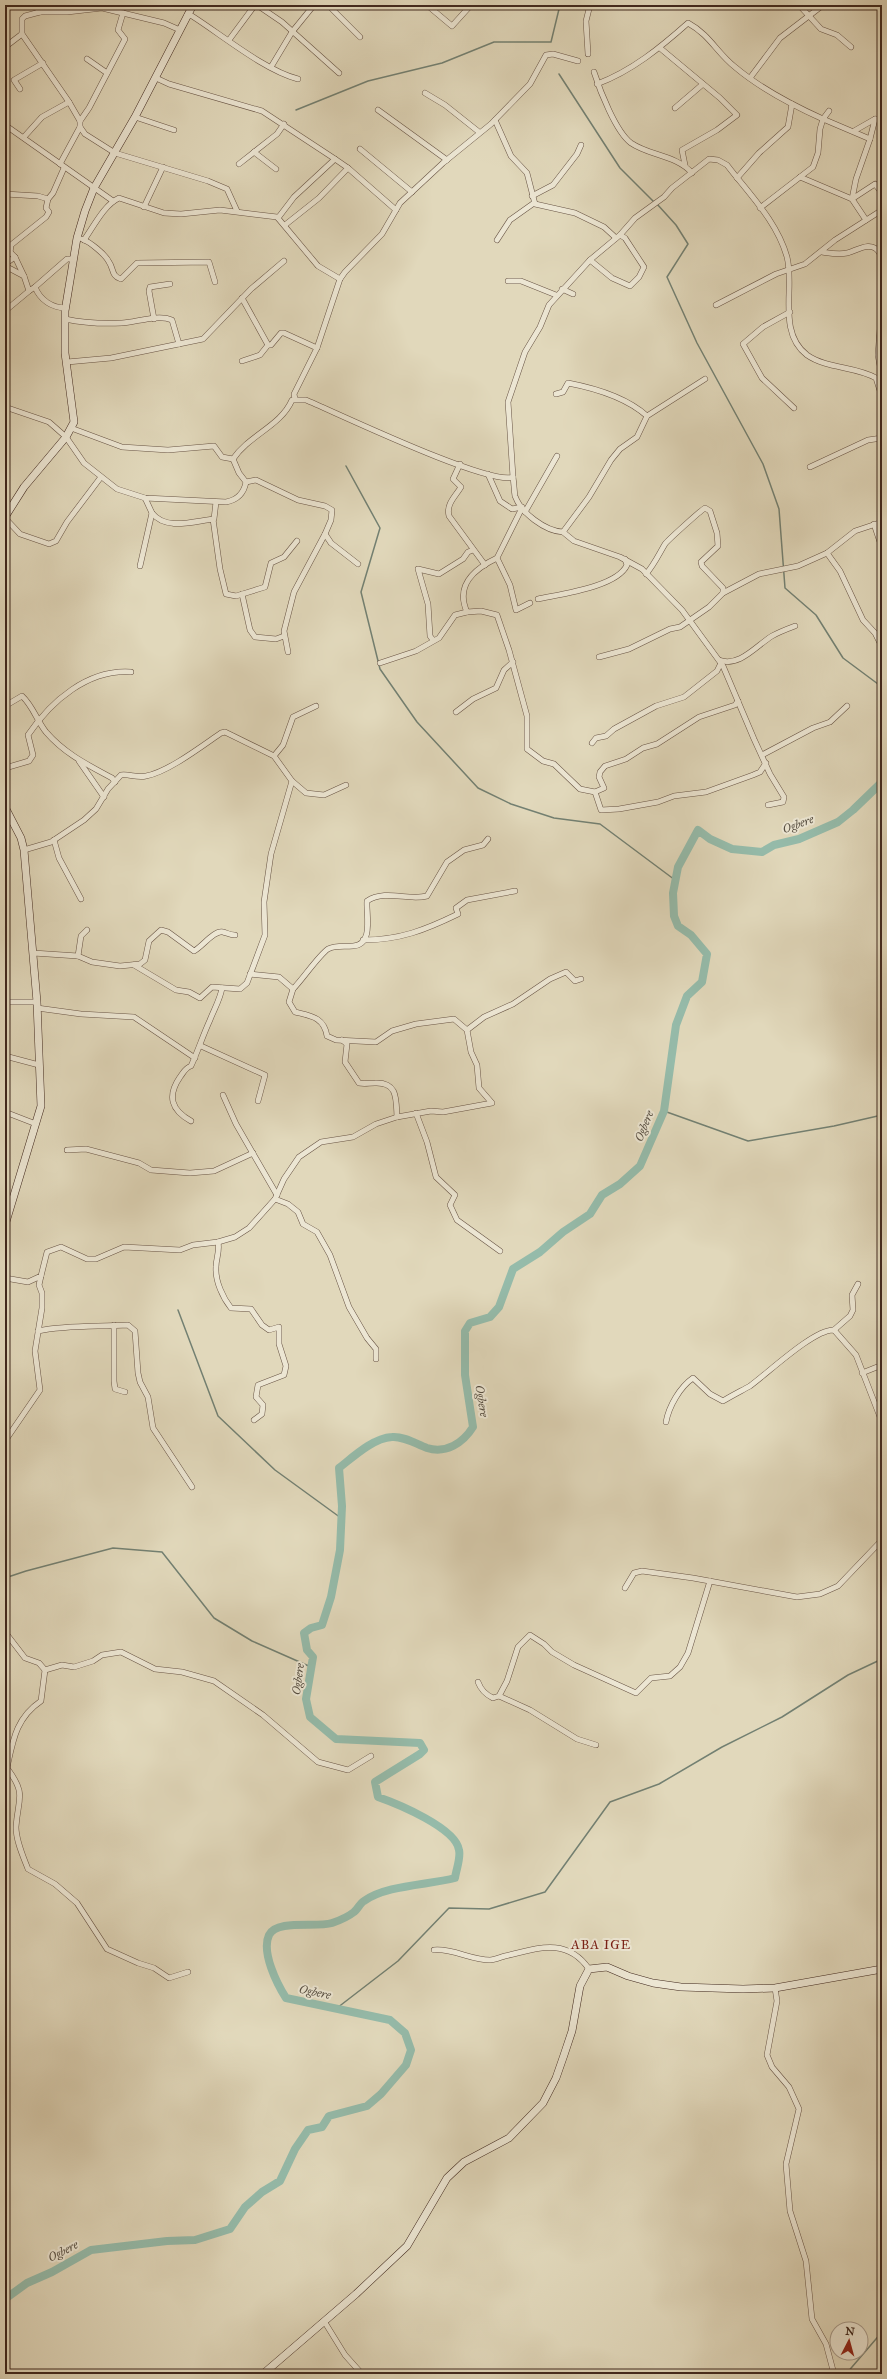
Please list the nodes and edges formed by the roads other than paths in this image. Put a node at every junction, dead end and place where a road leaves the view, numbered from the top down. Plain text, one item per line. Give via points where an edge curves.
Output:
1 (30, 5) edge
2 (43, 5) edge
3 (193, 5) edge
4 (256, 5) edge
5 (314, 5) edge
6 (328, 5) edge
7 (427, 5) edge
8 (471, 5) edge
9 (590, 5) edge
10 (799, 5) edge
11 (823, 5) edge
12 (102, 6) edge
13 (40, 12) junction
14 (123, 13) junction
15 (187, 15) junction
16 (809, 15) junction
17 (180, 30) junction
18 (292, 32) junction
19 (22, 34) junction
20 (360, 37) dead end
21 (229, 40) junction
22 (5, 47) edge
23 (851, 47) dead end
24 (660, 48) junction
25 (588, 54) dead end
26 (87, 60) dead end
27 (578, 61) dead end
28 (43, 63) junction
29 (271, 67) junction
30 (594, 72) dead end
31 (107, 73) junction
32 (339, 73) dead end
33 (156, 78) junction
34 (750, 78) junction
35 (298, 79) dead end
36 (597, 84) junction
37 (703, 84) junction
38 (20, 89) dead end
39 (425, 93) dead end
40 (69, 102) junction
41 (792, 104) junction
42 (675, 108) dead end
43 (378, 110) dead end
44 (830, 111) dead end
45 (135, 117) junction
46 (823, 119) junction
47 (875, 119) junction
48 (882, 119) edge
49 (80, 120) junction
50 (495, 120) junction
51 (284, 124) junction
52 (5, 125) edge
53 (80, 127) junction
54 (174, 130) dead end
55 (854, 131) junction
56 (479, 132) junction
57 (24, 137) junction
58 (870, 139) junction
59 (581, 145) dead end
60 (360, 149) dead end
61 (254, 152) junction
62 (115, 153) junction
63 (335, 159) junction
64 (447, 160) junction
65 (239, 164) dead end
66 (685, 165) junction
67 (62, 166) junction
68 (163, 167) junction
69 (348, 168) junction
70 (276, 169) dead end
71 (692, 173) junction
72 (800, 177) junction
73 (737, 178) junction
74 (94, 188) junction
75 (412, 192) junction
76 (882, 193) edge
77 (5, 194) edge
78 (532, 196) junction
79 (48, 199) junction
80 (852, 199) junction
81 (113, 201) junction
82 (534, 203) junction
83 (144, 207) junction
84 (760, 208) junction
85 (396, 210) junction
86 (882, 210) edge
87 (237, 211) junction
88 (278, 218) junction
89 (866, 220) junction
90 (285, 225) junction
91 (618, 236) junction
92 (81, 239) junction
93 (497, 240) dead end
94 (5, 247) edge
95 (880, 251) edge
96 (822, 252) junction
97 (10, 253) junction
98 (15, 258) junction
99 (73, 259) junction
100 (590, 260) junction
101 (284, 261) dead end
102 (5, 265) edge
103 (790, 268) junction
104 (24, 276) junction
105 (340, 279) junction
106 (882, 280) edge
107 (508, 281) dead end
108 (215, 282) dead end
109 (170, 284) dead end
110 (35, 287) junction
111 (562, 290) junction
112 (29, 291) junction
113 (573, 294) dead end
114 (556, 295) junction
115 (242, 298) junction
116 (716, 305) dead end
117 (66, 308) junction
118 (5, 311) edge
119 (790, 312) junction
120 (65, 319) junction
121 (154, 319) junction
122 (880, 329) dead end
123 (179, 344) junction
124 (268, 344) junction
125 (317, 348) junction
126 (242, 361) dead end
127 (67, 362) junction
128 (882, 377) edge
129 (876, 378) junction
130 (705, 379) dead end
131 (556, 394) dead end
132 (882, 397) edge
133 (294, 399) junction
134 (5, 407) edge
135 (794, 408) dead end
136 (647, 416) junction
137 (71, 428) junction
138 (66, 437) junction
139 (882, 438) edge
140 (557, 456) dead end
141 (233, 458) junction
142 (460, 464) junction
143 (810, 467) dead end
144 (488, 474) junction
145 (101, 477) junction
146 (513, 477) junction
147 (246, 482) junction
148 (144, 498) junction
149 (216, 502) junction
150 (523, 509) junction
151 (152, 513) junction
152 (5, 518) edge
153 (213, 519) junction
154 (882, 522) edge
155 (874, 524) junction
156 (563, 532) junction
157 (325, 534) junction
158 (297, 541) dead end
159 (882, 548) edge
160 (473, 550) junction
161 (827, 553) junction
162 (497, 558) junction
163 (625, 559) junction
164 (358, 564) dead end
165 (485, 565) junction
166 (140, 566) dead end
167 (646, 574) junction
168 (723, 593) junction
169 (242, 594) junction
170 (538, 599) dead end
171 (530, 604) dead end
172 (467, 612) junction
173 (689, 620) junction
174 (795, 626) dead end
175 (284, 636) junction
176 (433, 640) junction
177 (882, 647) edge
178 (288, 652) dead end
179 (599, 657) dead end
180 (720, 661) junction
181 (512, 662) junction
182 (380, 663) dead end
183 (131, 672) dead end
184 (738, 702) junction
185 (5, 706) edge
186 (316, 706) dead end
187 (847, 706) dead end
188 (456, 712) dead end
189 (39, 721) junction
190 (592, 743) dead end
191 (762, 755) junction
192 (274, 756) junction
193 (79, 761) junction
194 (766, 764) junction
195 (5, 768) edge
196 (292, 781) junction
197 (115, 782) junction
198 (346, 785) dead end
199 (595, 792) junction
200 (104, 796) junction
201 (768, 805) dead end
202 (5, 807) edge
203 (488, 839) dead end
204 (54, 840) junction
205 (24, 850) junction
206 (515, 891) dead end
207 (81, 899) dead end
208 (86, 930) dead end
209 (235, 935) dead end
210 (363, 940) junction
211 (33, 953) junction
212 (78, 956) junction
213 (134, 965) junction
214 (250, 974) junction
215 (581, 979) dead end
216 (222, 988) junction
217 (293, 989) junction
218 (5, 1002) edge
219 (37, 1005) junction
220 (467, 1030) junction
221 (342, 1040) junction
222 (201, 1046) junction
223 (5, 1056) edge
224 (195, 1058) junction
225 (39, 1065) junction
226 (223, 1095) dead end
227 (258, 1101) dead end
228 (5, 1112) edge
229 (416, 1113) junction
230 (397, 1117) junction
231 (191, 1121) dead end
232 (36, 1124) junction
233 (67, 1150) dead end
234 (253, 1153) junction
235 (276, 1197) junction
236 (5, 1225) edge
237 (218, 1242) junction
238 (500, 1251) dead end
239 (41, 1276) junction
240 (5, 1278) edge
241 (858, 1284) dead end
242 (114, 1325) junction
243 (834, 1330) junction
244 (38, 1331) junction
245 (376, 1359) dead end
246 (882, 1365) edge
247 (862, 1373) junction
248 (125, 1392) dead end
249 (254, 1420) dead end
250 (666, 1422) dead end
251 (882, 1422) edge
252 (5, 1440) edge
253 (192, 1487) dead end
254 (882, 1540) edge
255 (710, 1581) junction
256 (625, 1588) dead end
257 (5, 1632) edge
258 (45, 1670) junction
259 (478, 1682) dead end
260 (499, 1696) junction
261 (596, 1744) dead end
262 (371, 1756) dead end
263 (434, 1950) dead end
264 (589, 1969) junction
265 (882, 1969) edge
266 (188, 1972) dead end
267 (775, 1988) junction
268 (324, 2321) junction
269 (262, 2374) edge
270 (362, 2374) edge
271 (834, 2374) edge

1 - 13 street
2 - 13 street
3 - 15 street
4 - 18 street via 264,8
4 - 21 street
5 - 18 street
6 - 20 street
7 - 8 street via 452,26
9 - 25 street via 586,21
10 - 16 street
11 - 16 street
12 - 13 street via 66,12
12 - 14 street
13 - 19 street via 22,19
14 - 17 street via 164,23
14 - 31 street via 118,29 125,39
15 - 17 street
15 - 21 street
16 - 23 street via 821,29 837,35
16 - 34 street via 780,38
17 - 33 street
18 - 29 street
18 - 32 street
19 - 22 street
19 - 28 street
21 - 29 street
24 - 34 street via 688,23 703,31 734,67
24 - 36 street via 612,79
24 - 37 street
26 - 31 street
27 - 50 street via 553,54 546,55 530,84
28 - 38 street via 14,80
28 - 40 street
29 - 35 street
30 - 36 street
31 - 49 street
33 - 45 street
33 - 51 street via 262,111
34 - 41 street
36 - 66 street via 613,117 631,143
37 - 42 street
37 - 66 street via 737,115 682,150
39 - 56 street
40 - 49 street
40 - 57 street via 42,117
41 - 46 street
41 - 73 street via 788,127 759,153
43 - 64 street
44 - 46 street
45 - 54 street
45 - 62 street
46 - 55 street
46 - 72 street via 818,153 813,167
47 - 48 street
47 - 55 street
47 - 58 street
49 - 53 street
50 - 56 street
50 - 78 street via 511,156 527,173
51 - 61 street via 277,134
51 - 63 street
52 - 57 street
53 - 62 street via 85,134
53 - 67 street
55 - 58 street
56 - 64 street
57 - 67 street
58 - 80 street
59 - 78 street via 553,186
60 - 75 street
61 - 65 street
61 - 70 street
62 - 68 street
62 - 74 street
63 - 69 street
63 - 88 street via 294,197
64 - 75 street
66 - 71 street
67 - 74 street
67 - 79 street via 53,193
68 - 83 street
68 - 87 street via 226,189
69 - 85 street
69 - 90 street via 319,198
71 - 73 street via 709,159 718,160 727,165
71 - 91 street via 635,218
72 - 80 street
72 - 84 street
73 - 84 street
74 - 81 street
74 - 92 street
75 - 85 street
76 - 80 street via 875,184
77 - 79 street
78 - 82 street
79 - 97 street via 46,208 49,212 46,218 11,245
80 - 89 street
81 - 83 street via 119,198
81 - 92 street
82 - 91 street via 542,208 575,213
82 - 93 street via 510,220
83 - 87 street via 164,213 181,214
84 - 103 street via 777,230
85 - 105 street via 382,234
86 - 89 street
87 - 88 street
88 - 90 street
89 - 96 street via 835,240
90 - 105 street via 318,266
91 - 100 street
91 - 100 street via 625,238 644,267 630,286 612,278
92 - 99 street
92 - 108 street via 110,262 112,272 121,279 137,263 209,262
94 - 97 street
95 - 96 street via 869,246 846,253
95 - 106 street
96 - 103 street via 805,264
97 - 98 street
98 - 102 street
98 - 104 street
99 - 110 street via 67,259
99 - 117 street
100 - 111 street
101 - 115 street
102 - 104 street
103 - 116 street
103 - 119 street
104 - 112 street
105 - 125 street
107 - 114 street via 521,282
109 - 121 street via 150,287
110 - 112 street
110 - 117 street via 51,306
111 - 113 street
111 - 114 street
112 - 118 street
114 - 146 street via 525,352 508,402
115 - 123 street via 203,339
115 - 124 street
117 - 120 street
119 - 129 street via 791,332 798,346 808,355 843,369 867,373
119 - 135 street via 763,327 743,344 762,378
120 - 121 street via 88,323
120 - 127 street
121 - 123 street via 164,317 172,320
122 - 128 street via 878,354
123 - 127 street via 111,358
124 - 125 street via 284,333
124 - 126 street via 260,355
125 - 133 street via 294,394
127 - 137 street via 73,416
128 - 129 street
129 - 132 street
130 - 136 street
131 - 136 street via 563,392 568,383 583,386 638,408
133 - 141 street via 283,415 248,441
133 - 142 street via 306,400 420,450
134 - 138 street via 49,422
136 - 156 street via 637,438 620,449
137 - 138 street
137 - 141 street via 122,447 168,450 214,446 222,457
138 - 145 street via 84,463
138 - 152 street via 24,487
139 - 143 street via 868,440
140 - 150 street
141 - 147 street
142 - 144 street
142 - 160 street via 453,479 461,487 447,510 448,516 462,531
144 - 146 street via 509,479
144 - 150 street via 503,504 512,509
145 - 148 street via 117,489
145 - 152 street via 56,541 49,544 20,534
146 - 150 street via 516,497
147 - 149 street via 245,490 233,501
147 - 157 street via 256,480 298,500 332,510
148 - 149 street
148 - 151 street
149 - 153 street via 216,516
150 - 156 street via 550,529
150 - 162 street
151 - 153 street via 156,518 168,523
151 - 166 street
153 - 169 street via 226,594
154 - 155 street
155 - 159 street
155 - 161 street via 855,531
156 - 163 street via 568,538 583,545
157 - 164 street via 331,543
157 - 175 street via 294,592
158 - 169 street via 284,557 271,563 265,587
160 - 165 street
160 - 176 street via 439,574 418,569 427,596 430,636
161 - 168 street via 784,570 759,574
161 - 177 street via 840,571 863,620 875,633
162 - 165 street
162 - 171 street via 510,585 516,610
163 - 167 street
163 - 170 street via 627,565 624,572 614,578 584,589
165 - 172 street via 465,585 462,602
167 - 168 street via 666,542 700,511 707,508 714,519 718,546 701,562 723,588
167 - 173 street
168 - 173 street
169 - 175 street via 250,630 255,637 276,639
172 - 176 street via 453,617 439,638
172 - 181 street via 481,611 497,615
173 - 179 street via 680,627 670,629 629,649
173 - 180 street
174 - 180 street via 774,635 731,662
175 - 178 street
176 - 182 street via 416,652
180 - 184 street
180 - 190 street via 717,672 684,697 656,706 606,736 596,738
181 - 188 street via 504,670 496,688 473,699
181 - 199 street via 527,716 527,750 543,761 552,762 580,789
183 - 189 street via 99,674 55,700
184 - 191 street
184 - 199 street via 735,706 699,717 657,744 605,766 599,777 604,788
185 - 189 street via 22,696
186 - 192 street via 293,717 283,746
187 - 191 street via 830,722 813,728
189 - 193 street via 45,731
189 - 195 street via 28,735 33,755 29,761
191 - 194 street
192 - 196 street
192 - 197 street via 225,732 150,775 122,775
193 - 197 street
193 - 200 street
194 - 199 street via 760,772 706,792 674,796 658,802 619,809 601,810
194 - 201 street via 784,797 783,802
196 - 198 street via 300,790 315,795 324,795
196 - 214 street via 271,854 264,902 264,935
197 - 200 street
200 - 204 street via 99,806 88,816
202 - 205 street via 21,838
203 - 210 street via 483,845 464,850 447,862 428,896 390,895 367,901 368,928
204 - 205 street
204 - 207 street via 59,858
205 - 211 street
206 - 210 street via 467,900 456,908 458,914 423,931 383,940
208 - 212 street via 82,936
209 - 213 street via 222,931 202,948 194,951 168,932 161,930 149,941 144,960
210 - 217 street via 355,946 338,946 328,950
211 - 212 street
211 - 219 street
212 - 213 street via 92,962 115,966
213 - 216 street via 176,990 189,992 200,998 212,987
214 - 216 street via 247,983 240,989
214 - 217 street via 279,977
215 - 220 street via 574,981 566,972 555,976
216 - 222 street via 220,1001 209,1020
217 - 221 street via 290,1002 295,1012 319,1018 326,1028 327,1036
218 - 219 street
219 - 224 street via 81,1014 134,1017
219 - 225 street
220 - 221 street via 454,1019 425,1022 392,1031 376,1042
220 - 229 street via 471,1052 477,1065 479,1088 492,1103 443,1112
221 - 230 street via 347,1044 345,1062 359,1083 383,1083 392,1086 396,1091
222 - 224 street
222 - 227 street via 265,1075
223 - 225 street
224 - 231 street via 172,1090 176,1108 182,1116
225 - 232 street via 41,1106
226 - 234 street
228 - 232 street
229 - 230 street
229 - 238 street via 436,1177 455,1195 450,1205 457,1220
230 - 235 street via 376,1124 353,1137 321,1142 299,1158 284,1179
232 - 236 street
233 - 234 street via 86,1149 139,1163 151,1170 190,1173 214,1171
234 - 235 street
235 - 237 street via 249,1228 235,1237
235 - 245 street via 298,1212 303,1224 317,1232 330,1255 349,1307 366,1338 376,1349
237 - 239 street via 193,1245 180,1250 124,1247 96,1259 87,1259 61,1247 47,1252
237 - 249 street via 215,1268 223,1298 231,1308 251,1309 262,1325 269,1330 279,1327 279,1344 286,1366 284,1375 258,1385 256,1397 263,1405 262,1414
239 - 240 street via 28,1282
239 - 244 street via 39,1285 42,1308
241 - 243 street via 852,1295 853,1310 850,1316
242 - 244 street
242 - 248 street via 115,1389
242 - 253 street via 128,1325 135,1331 138,1373 148,1397 153,1428
243 - 247 street via 856,1355
243 - 250 street via 819,1334 750,1385 723,1401 710,1394 693,1378 684,1384 668,1412
244 - 252 street via 35,1351 40,1390
246 - 247 street
247 - 251 street
254 - 255 street via 838,1586 820,1594 797,1598
255 - 256 street via 642,1571 634,1573
255 - 260 street via 688,1653 680,1667 670,1676 651,1678 636,1693 574,1665 530,1635 518,1647 507,1681
257 - 258 street via 25,1658 39,1663
258 - 262 street via 62,1665 74,1667 102,1655 121,1652 155,1669 182,1672 214,1681 263,1715 318,1762 348,1770
258 - 266 street via 41,1701 27,1710 14,1737 7,1768 18,1784 20,1805 16,1827 18,1843 28,1869 55,1884 77,1903 107,1949 154,1968 168,1978
259 - 260 street via 481,1690 488,1695 493,1698
260 - 261 street via 530,1710 577,1740
263 - 264 street via 444,1949 490,1960 518,1954 535,1947 553,1947 576,1956
264 - 267 street via 607,1967 640,1980 681,1987
264 - 268 street via 580,1986 572,2031 564,2055 543,2103 508,2138 464,2162 448,2178 407,2246
265 - 267 street
267 - 271 street via 777,2001 767,2055 772,2067 789,2087 799,2109 786,2164 790,2211 806,2261 812,2319 826,2344
268 - 269 street
268 - 270 street via 345,2355

